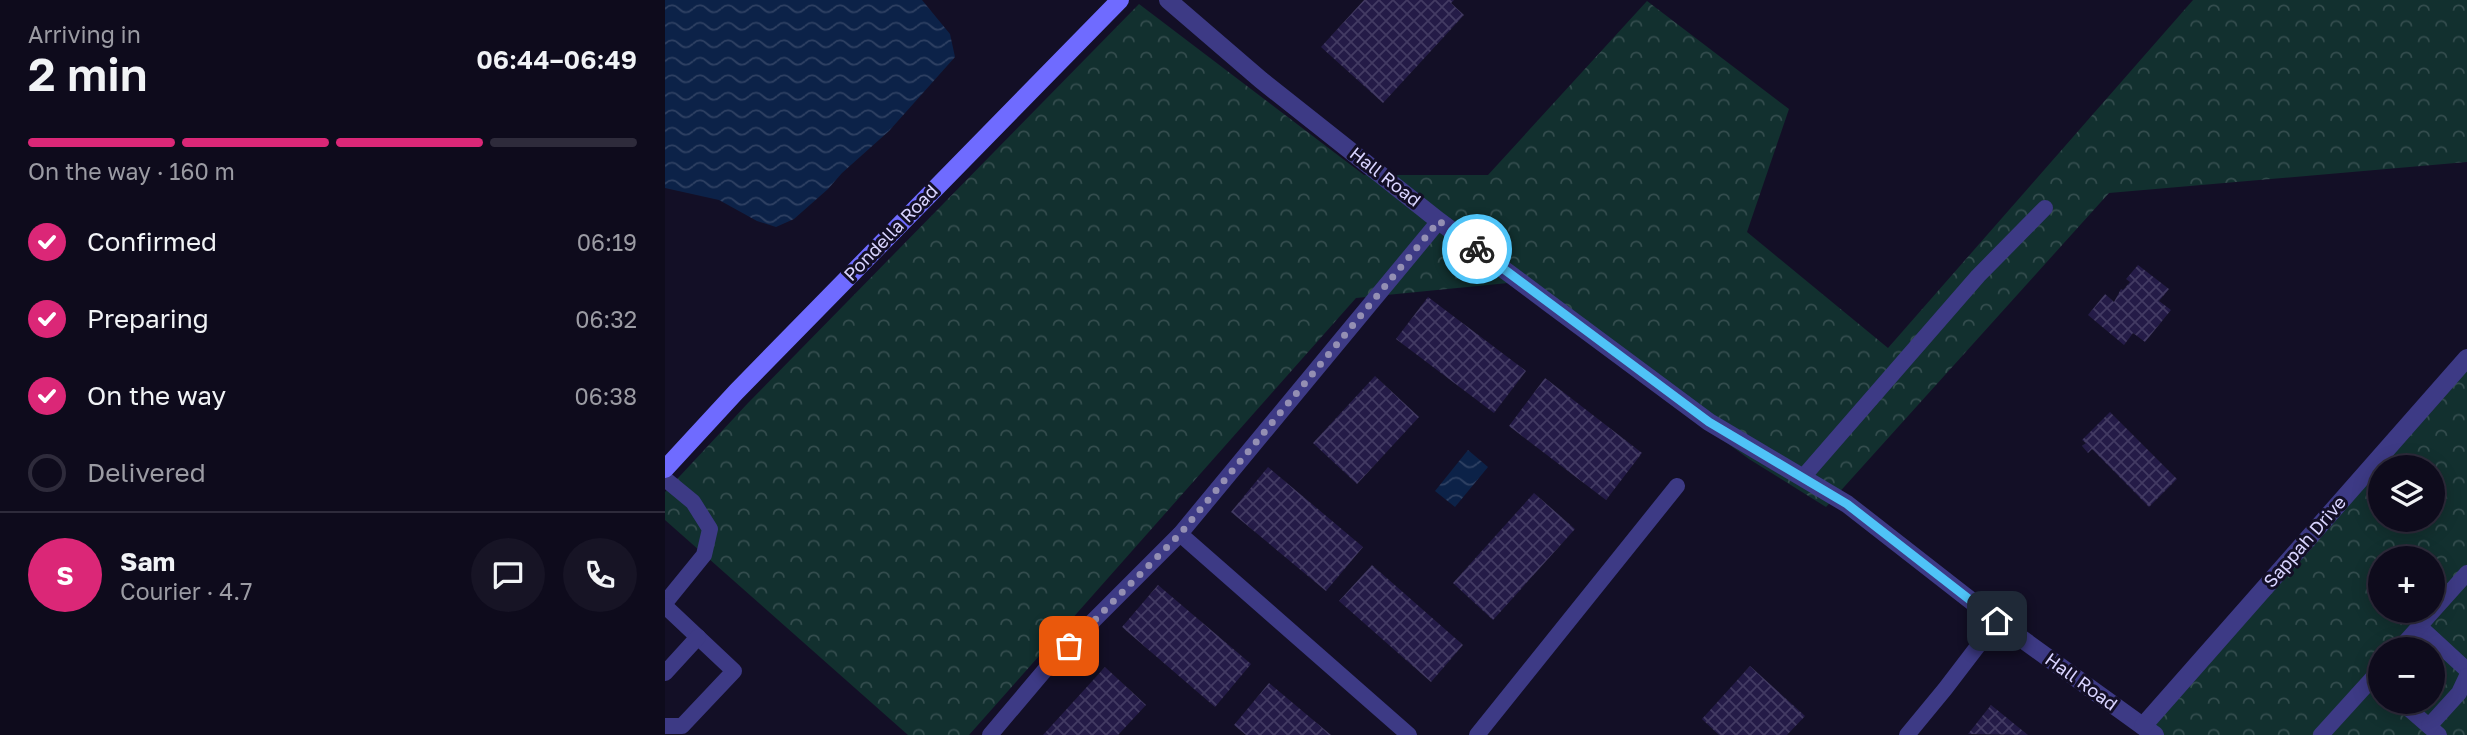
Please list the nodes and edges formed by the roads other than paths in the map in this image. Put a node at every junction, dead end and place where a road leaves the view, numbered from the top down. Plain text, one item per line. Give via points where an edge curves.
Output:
1 (1120, 0) edge
2 (1168, 0) edge
3 (2045, 208) dead end
4 (1439, 221) junction
5 (2467, 358) edge
6 (665, 469) edge
7 (1803, 477) junction
8 (665, 479) edge
9 (1677, 486) dead end
10 (1180, 534) junction
11 (2467, 573) edge
12 (665, 604) edge
13 (1997, 621) junction
14 (2419, 626) junction
15 (2409, 637) edge
16 (698, 638) junction
17 (2467, 670) edge
18 (665, 673) edge
19 (2467, 676) edge
20 (2368, 687) edge
21 (2415, 714) edge
22 (665, 726) edge
23 (2149, 730) edge
24 (2434, 731) edge
25 (990, 735) edge
26 (1409, 735) edge
27 (1477, 735) edge
28 (1907, 735) edge
29 (2321, 735) edge

1 - 6 main road, Pondella Road
2 - 4 street, Hall Road
3 - 7 lane via 1978,276
4 - 7 street, Hall Road via 1709,422
4 - 10 lane
5 - 23 street, Sappah Drive
7 - 13 street, Hall Road via 1847,504
8 - 12 lane via 693,502 711,529 704,555
9 - 27 lane
10 - 25 lane via 1050,664
10 - 26 lane
11 - 14 lane
12 - 16 lane
13 - 23 street, Hall Road
13 - 28 lane
14 - 15 lane
14 - 17 lane
16 - 18 lane
16 - 22 lane via 734,671 682,726
19 - 24 lane
20 - 29 lane
21 - 24 lane

